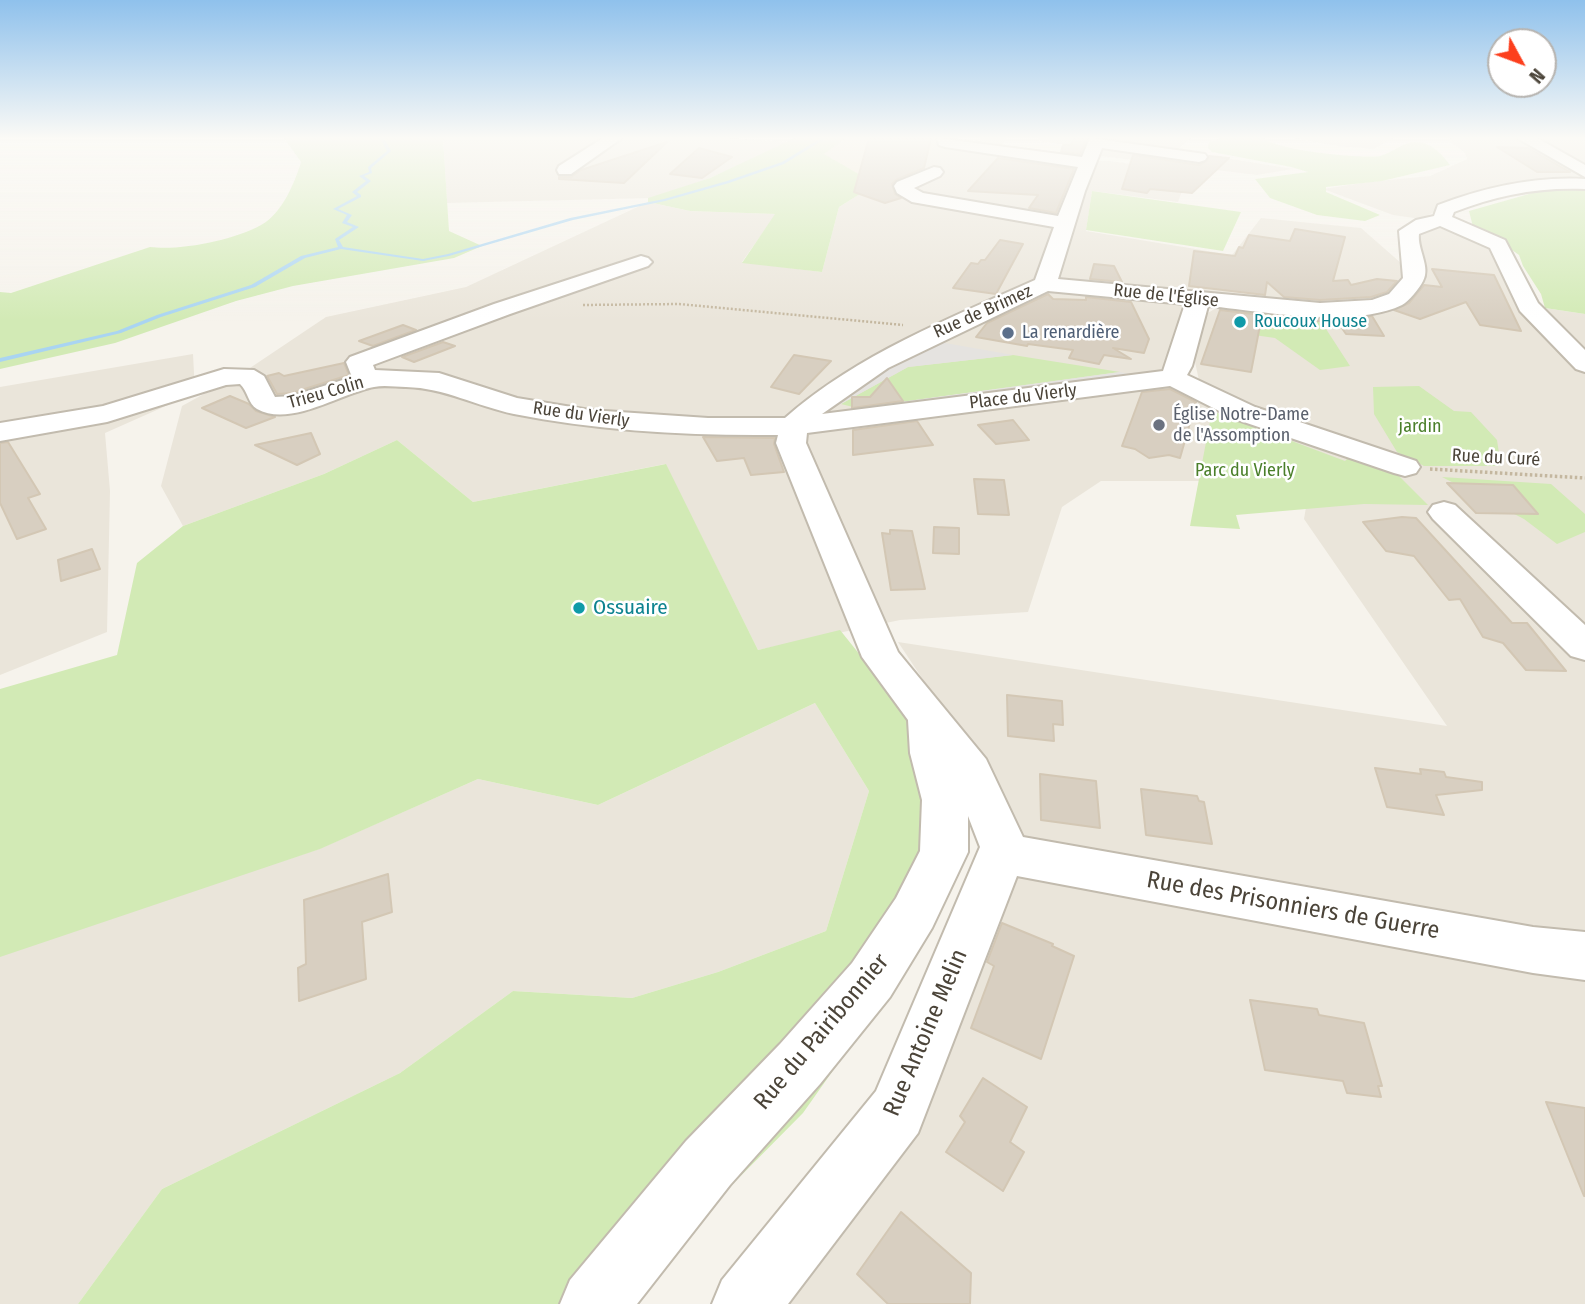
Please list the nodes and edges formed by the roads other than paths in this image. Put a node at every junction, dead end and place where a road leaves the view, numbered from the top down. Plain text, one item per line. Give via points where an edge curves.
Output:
1 (923, 199) edge
2 (1074, 199) edge
3 (1473, 199) edge
4 (1442, 220) junction
5 (1065, 223) junction
6 (641, 262) dead end
7 (1045, 284) junction
8 (1198, 300) junction
9 (1585, 364) edge
10 (372, 379) junction
11 (1163, 379) junction
12 (874, 393) dead end
13 (793, 426) junction
14 (0, 432) edge
15 (1405, 467) road end
16 (1444, 512) dead end
17 (1585, 647) edge
18 (929, 717) junction
19 (1003, 850) junction
20 (1585, 956) edge
21 (594, 1304) edge
22 (746, 1304) edge

1 - 5 street
2 - 5 street, Rue de Brimez
3 - 4 street, Rue de l'Église via 1445,209
4 - 8 street, Rue de l'Église via 1409,231 1414,279 1387,304 1320,310
4 - 9 street via 1498,244 1528,306
5 - 7 street, Rue de Brimez
6 - 10 street, Trieu Colin via 359,362 364,375
7 - 8 street, Rue de l'Église
7 - 13 street, Rue de Brimez via 938,332 813,405
8 - 11 street via 1179,366
10 - 13 street, Rue du Vierly via 439,381 512,405 644,424
10 - 14 street, Trieu Colin via 275,407 264,402 255,382 245,376 224,377 107,414
11 - 12 street via 1105,369 1051,371 1030,378 1009,376
11 - 13 street, Place du Vierly
11 - 15 street via 1188,383 1242,412
13 - 18 street via 791,443 881,657
16 - 17 street
18 - 19 street via 971,771
18 - 21 street, Rue du Pairibonnier via 932,753 945,800 944,852 914,913 872,980 708,1163
19 - 20 street, Rue des Prisonniers de Guerre
19 - 22 street, Rue Antoine Melin via 897,1112

